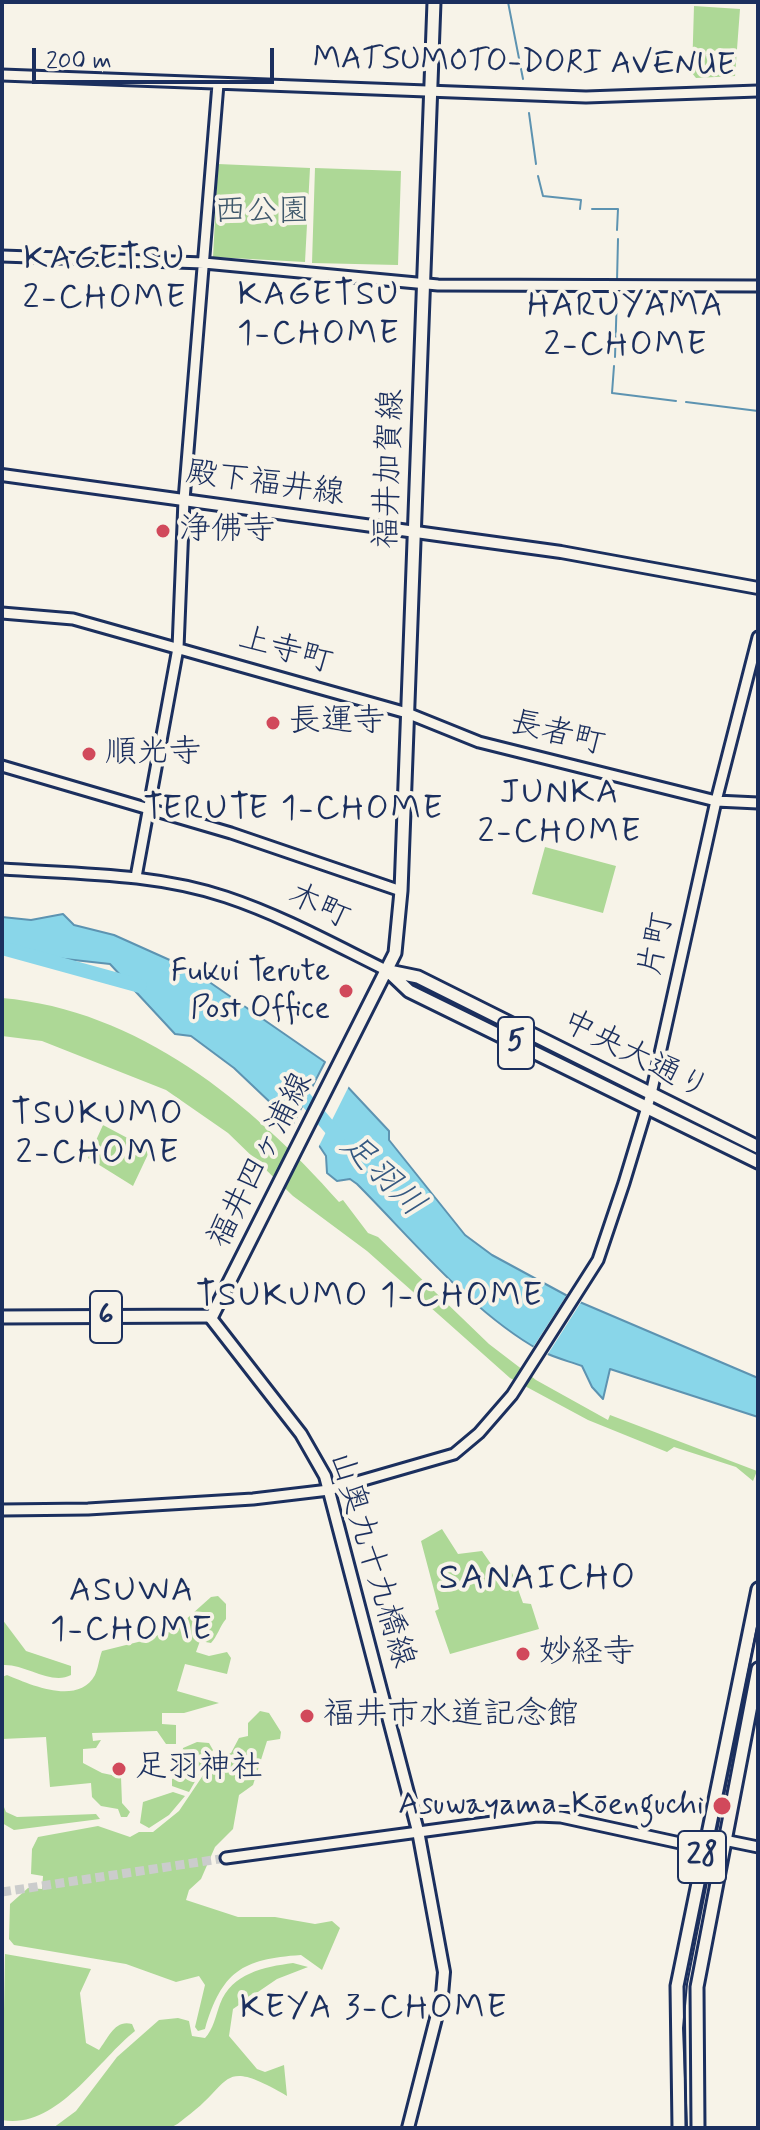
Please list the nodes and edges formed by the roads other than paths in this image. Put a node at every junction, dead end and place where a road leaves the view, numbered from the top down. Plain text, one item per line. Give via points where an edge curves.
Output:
1 (434, 2) edge
2 (2, 75) edge
3 (218, 84) junction
4 (758, 91) edge
5 (430, 93) junction
6 (2, 256) edge
7 (204, 263) junction
8 (424, 284) junction
9 (758, 286) edge
10 (2, 475) edge
11 (184, 500) junction
12 (415, 532) junction
13 (758, 588) edge
14 (2, 613) edge
15 (758, 637) edge
16 (178, 648) junction
17 (407, 713) junction
18 (479, 742) joint
19 (2, 766) edge
20 (716, 801) junction
21 (758, 803) edge
22 (149, 808) junction
23 (2, 869) edge
24 (136, 877) junction
25 (401, 891) junction
26 (388, 971) junction
27 (651, 1094) junction
28 (648, 1109) junction
29 (758, 1147) edge
30 (758, 1162) edge
31 (2, 1317) edge
32 (210, 1317) junction
33 (329, 1490) junction
34 (2, 1510) edge
35 (758, 1589) edge
36 (758, 1669) edge
37 (418, 1831) junction
38 (724, 1840) junction
39 (758, 1847) edge
40 (703, 1848) junction
41 (226, 1858) tunnel mouth
42 (408, 2128) edge
43 (679, 2128) edge
44 (698, 2128) edge

1 - 5 main road, 福井加賀線
2 - 3 street, MATSUMOTO-DORI AVENUE
3 - 5 street, MATSUMOTO-DORI AVENUE
3 - 7 street
4 - 5 street, MATSUMOTO-DORI AVENUE via 586,97
5 - 8 main road, 福井加賀線
6 - 7 street
7 - 8 street
7 - 11 street
8 - 9 street
8 - 12 main road, 福井加賀線
10 - 11 main road, 殿下福井線
11 - 12 main road, 殿下福井線
11 - 16 street
12 - 13 main road, 殿下福井線
12 - 17 main road, 福井加賀線
14 - 16 street, 上寺町 via 73,619
15 - 20 street, 片町
16 - 17 street, 上寺町
16 - 22 street
17 - 18 street, 上寺町
17 - 25 main road, 福井加賀線
18 - 20 street, 長者町
19 - 22 street
20 - 21 street, 長者町
20 - 27 street, 片町
22 - 24 street
22 - 25 street
23 - 24 street, 木町
24 - 26 street, 木町 via 225,896
25 - 26 main road, 福井加賀線 via 395,953
26 - 27 main road, 中央大通り / 5 via 415,976
26 - 28 main road, 中央大通り / 5 via 409,991
26 - 32 main road, 福井四ヶ浦線
27 - 28 street, 片町
27 - 29 main road, 中央大通り / 5
28 - 30 main road, 中央大通り / 5
28 - 33 street, 片町 via 598,1260 512,1395 454,1454
31 - 32 main road, 6
32 - 33 main road, 山奥九十九橋線 via 301,1434 321,1465
33 - 34 street, 片町 via 88,1509
33 - 37 main road, 山奥九十九橋線
35 - 40 main road, 28
36 - 38 main road, 28
37 - 40 street via 561,1817
37 - 41 street
37 - 42 main road, 山奥九十九橋線 via 444,1972
38 - 39 street
38 - 40 street
38 - 44 main road, 28 via 696,2005
40 - 43 main road, 28 via 676,2003

